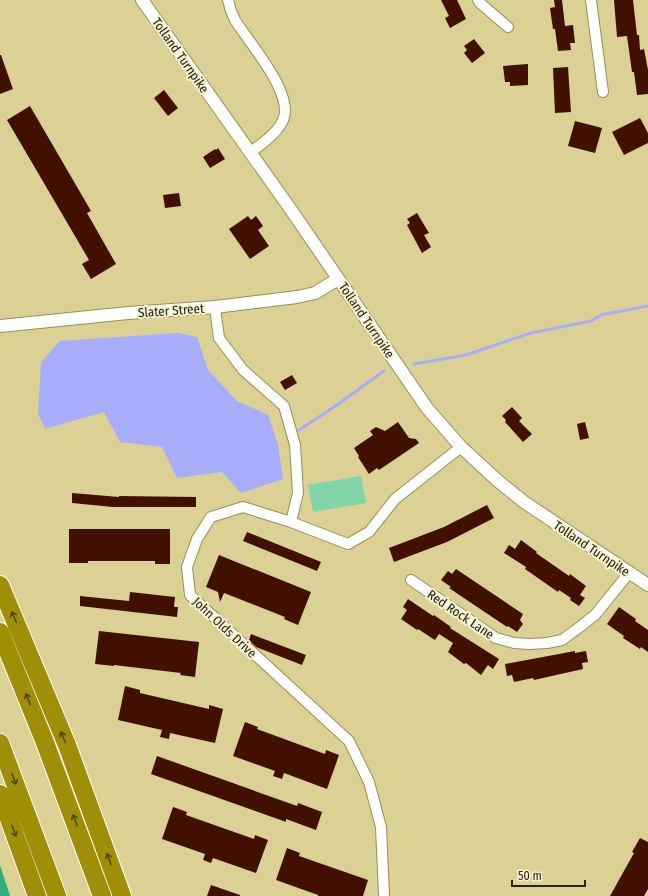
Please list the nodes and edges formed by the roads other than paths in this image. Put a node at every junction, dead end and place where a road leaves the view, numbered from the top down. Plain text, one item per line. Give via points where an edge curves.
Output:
1 (142, 0) edge
2 (228, 0) edge
3 (478, 0) edge
4 (591, 0) edge
5 (508, 27) dead end
6 (602, 92) dead end
7 (250, 154) junction
8 (338, 279) junction
9 (215, 307) junction
10 (0, 326) edge
11 (461, 447) junction
12 (291, 522) junction
13 (629, 573) junction
14 (411, 580) dead end
15 (0, 585) edge
16 (648, 585) edge
17 (0, 632) edge
18 (0, 743) edge
19 (0, 794) edge
20 (38, 896) edge
21 (57, 896) edge
22 (102, 896) edge
23 (122, 896) edge
24 (384, 896) edge

1 - 7 street, Tolland Turnpike
2 - 7 street via 236,20 278,85 285,106 280,126
3 - 5 street
4 - 6 street
7 - 8 street, Tolland Turnpike
8 - 9 street, Slater Street via 315,292 297,297
8 - 11 street, Tolland Turnpike via 427,408
9 - 10 street, Slater Street
9 - 12 street via 219,338 243,370 284,406 295,445 298,493
11 - 12 street, John Olds Drive via 396,499 369,532 348,544
11 - 13 street, Tolland Turnpike via 498,482 524,502
12 - 24 street, John Olds Drive via 243,507 211,517 197,539 187,567 190,595 349,741 369,782 381,827
13 - 14 street, Red Rock Lane via 595,615 562,640 529,644 496,638
13 - 16 street, Tolland Turnpike
23 -> 15 highway via 67,746
22 -> 17 highway via 44,740
18 -> 21 highway
19 -> 20 highway

